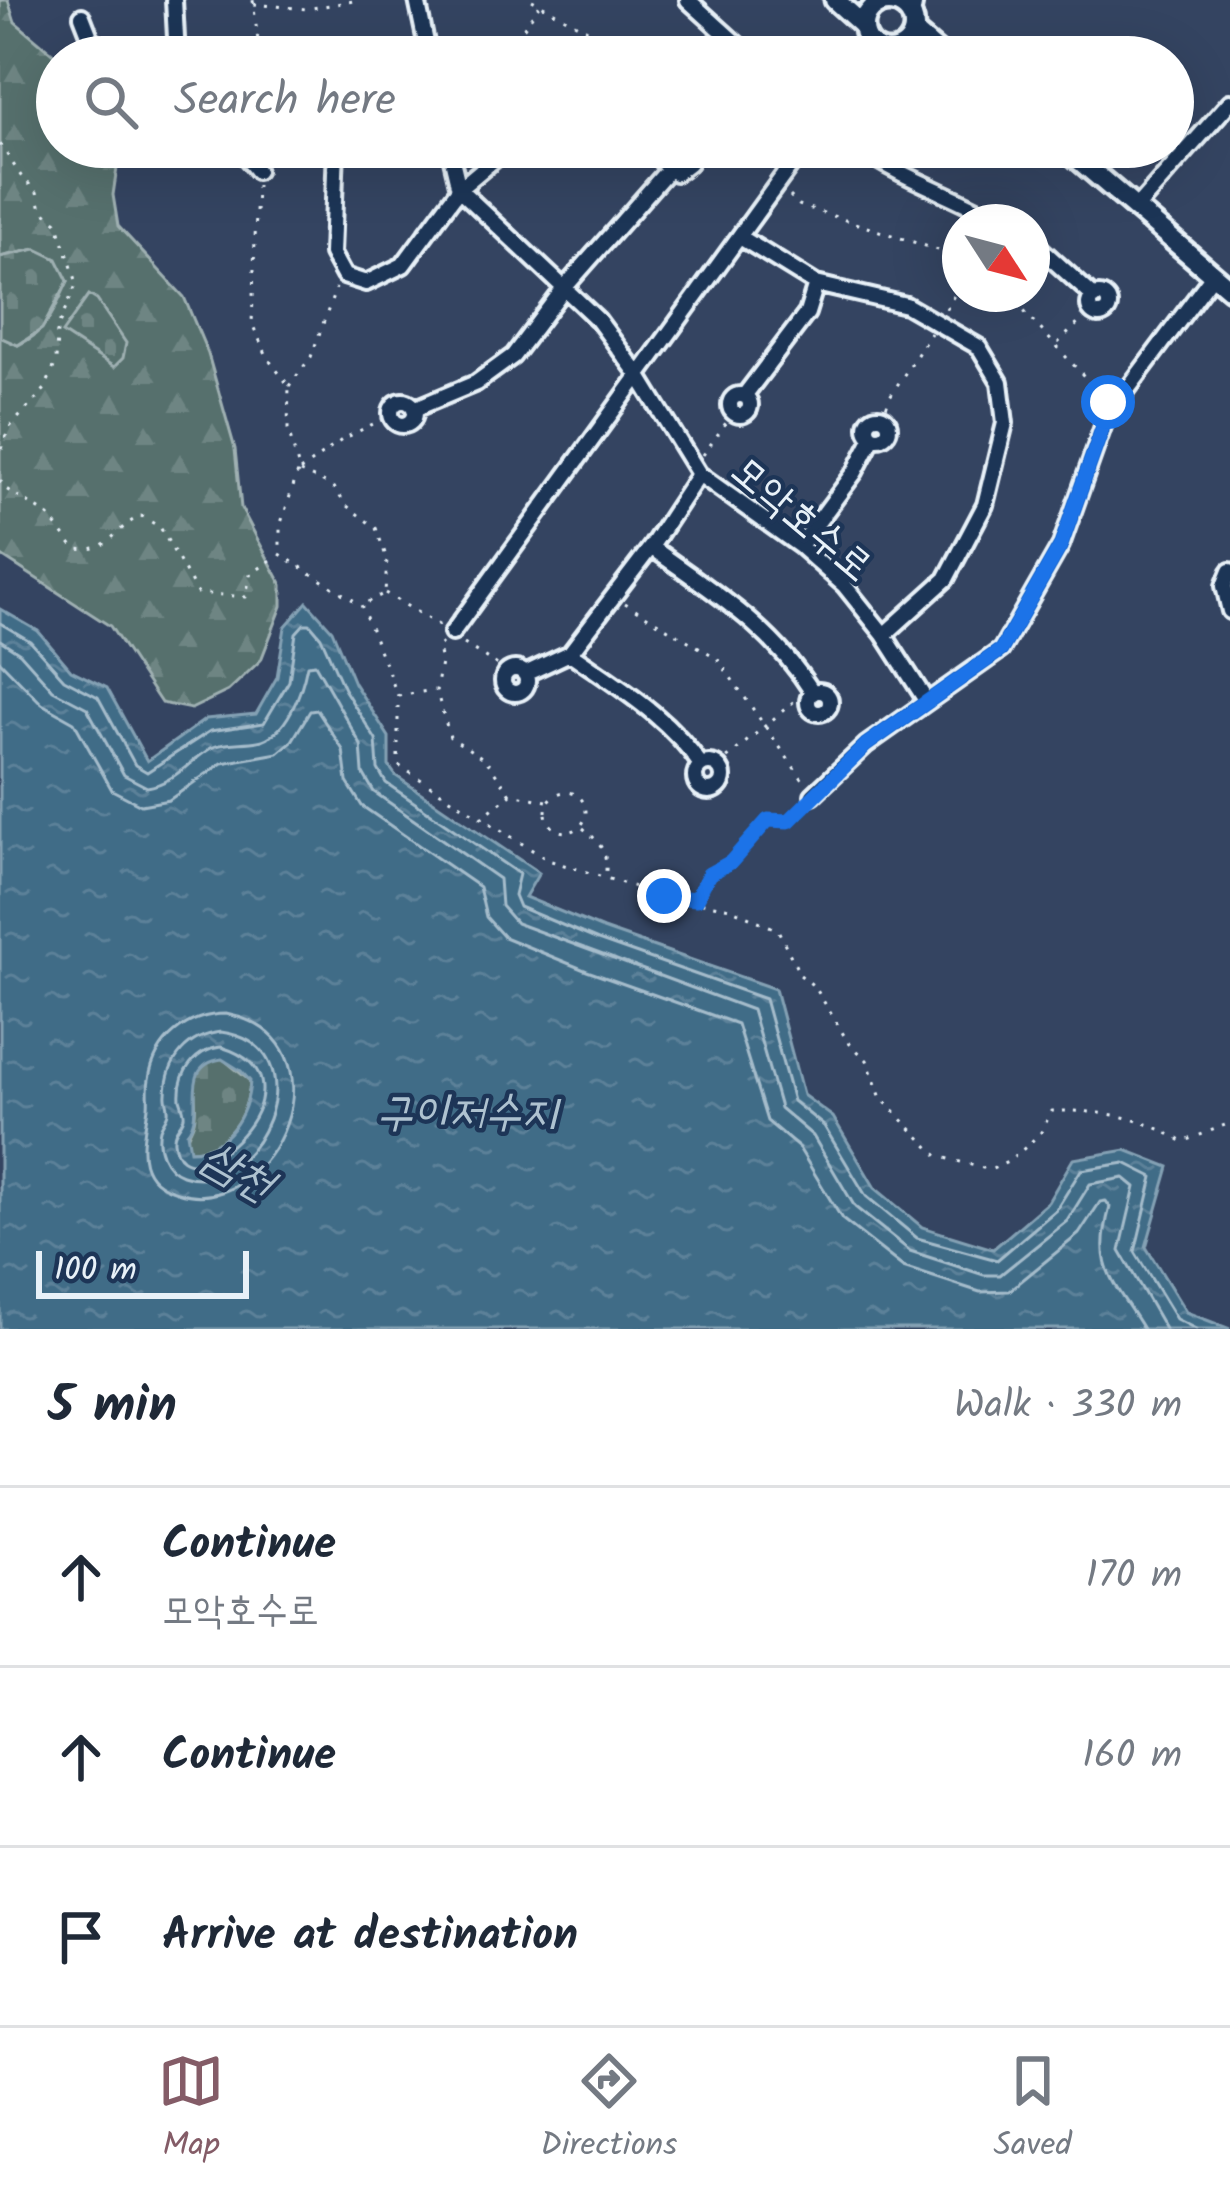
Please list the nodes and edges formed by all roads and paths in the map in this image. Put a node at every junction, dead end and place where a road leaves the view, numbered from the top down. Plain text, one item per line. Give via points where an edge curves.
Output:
1 (174, 0) edge
2 (359, 0) edge
3 (417, 0) edge
4 (532, 0) edge
5 (688, 0) edge
6 (835, 0) edge
7 (254, 2) edge
8 (542, 2) edge
9 (882, 2) edge
10 (82, 16) dead end
11 (914, 16) edge
12 (864, 30) junction
13 (90, 36) edge
14 (176, 36) edge
15 (258, 36) edge
16 (424, 36) edge
17 (518, 36) edge
18 (597, 36) edge
19 (728, 36) edge
20 (863, 36) edge
21 (870, 36) edge
22 (1230, 102) edge
23 (1194, 143) edge
24 (0, 144) edge
25 (255, 168) edge
26 (335, 168) edge
27 (454, 168) edge
28 (484, 168) edge
29 (686, 168) edge
30 (771, 168) edge
31 (789, 168) edge
32 (886, 168) edge
33 (1090, 168) edge
34 (1172, 168) edge
35 (668, 170) joint
36 (257, 171) joint
37 (779, 184) junction
38 (459, 189) junction
39 (969, 204) edge
40 (1137, 207) junction
41 (740, 237) junction
42 (942, 252) edge
43 (1050, 260) edge
44 (340, 268) junction
45 (1213, 274) junction
46 (816, 284) junction
47 (565, 287) junction
48 (1230, 290) edge
49 (1093, 304) joint
50 (944, 312) edge
51 (1025, 312) edge
52 (938, 323) junction
53 (1056, 344) junction
54 (637, 373) junction
55 (289, 386) junction
56 (1114, 408) junction
57 (734, 413) joint
58 (391, 415) joint
59 (883, 418) joint
60 (0, 455) edge
61 (695, 468) junction
62 (298, 472) junction
63 (0, 480) edge
64 (800, 546) junction
65 (651, 547) junction
66 (280, 554) junction
67 (1230, 571) edge
68 (385, 593) junction
69 (613, 596) junction
70 (361, 605) junction
71 (1230, 611) edge
72 (452, 633) junction
73 (884, 635) junction
74 (570, 653) junction
75 (507, 671) junction
76 (526, 674) junction
77 (436, 690) junction
78 (811, 691) joint
79 (398, 696) junction
80 (927, 702) junction
81 (766, 724) junction
82 (701, 765) junction
83 (718, 766) junction
84 (511, 794) junction
85 (813, 795) junction
86 (548, 802) junction
87 (481, 818) junction
88 (581, 826) junction
89 (604, 879) junction
90 (696, 899) junction
91 (1230, 1123) edge

1 - 14 street
2 - 7 path via 306,10
3 - 16 street
4 - 8 path
5 - 19 street
6 - 12 street
7 - 15 path
8 - 17 path
8 - 18 path
9 - 11 street
9 - 12 street
10 - 13 street
12 - 20 street
12 - 21 street
22 - 23 street
24 - 60 path via 57,222 77,284 57,329 46,389 10,428
25 - 36 street
26 - 44 street via 332,254
27 - 38 street
28 - 38 street
29 - 35 street
30 - 37 path
31 - 37 street
32 - 39 street
33 - 40 street
34 - 40 street
35 - 47 street
36 - 55 path via 253,324
37 - 41 street
37 - 42 path via 799,205
38 - 44 street via 404,265 365,283
38 - 47 street, 모악호수로
40 - 45 street
41 - 46 street
41 - 54 street
43 - 49 street
44 - 55 path via 311,357
45 - 48 street
45 - 56 street
46 - 52 street via 906,305
46 - 57 street via 807,313 744,396 748,410
47 - 54 street, 모악호수로
47 - 58 street via 513,356 476,383 414,409 405,425
49 - 53 path
50 - 52 path
51 - 53 path
52 - 59 path
52 - 73 street via 979,347 1000,382 1006,423 985,505 946,579
53 - 56 path
54 - 61 street, 모악호수로
54 - 72 street
55 - 62 path
56 - 80 street via 1061,545 1001,650
57 - 61 path
58 - 62 path
59 - 64 street via 886,434 873,437
61 - 64 street, 모악호수로
61 - 65 street
62 - 66 path via 280,526
62 - 68 path via 332,486 376,528 387,559
63 - 66 path via 49,516 75,549 94,551 141,516 160,527 197,593 246,597 250,575
64 - 73 street, 모악호수로
65 - 69 street
65 - 78 street via 752,621 788,654
66 - 70 path
67 - 71 street
68 - 70 path
68 - 72 path
69 - 74 street
69 - 81 path via 717,658
70 - 79 path
72 - 75 path
72 - 77 path via 438,647
73 - 80 street, 모악호수로
74 - 76 street
74 - 82 street via 656,714
75 - 76 street
75 - 76 street via 502,683 513,694 526,686
77 - 79 path
77 - 84 path via 450,737 486,760
78 - 81 path
79 - 87 path via 398,765
80 - 85 street
81 - 83 path
81 - 85 path
82 - 83 street
82 - 83 street via 695,781 710,791 723,780
84 - 86 path
84 - 87 path
85 - 90 path via 789,821 768,820 731,862 709,874
86 - 88 path via 552,827 563,833
86 - 88 path via 559,793 579,796 587,814
87 - 89 path via 548,860
88 - 89 path via 608,859
89 - 90 path
90 - 91 path via 778,930 800,975 867,1060 881,1098 938,1156 990,1170 1028,1145 1052,1111 1154,1123 1183,1142

